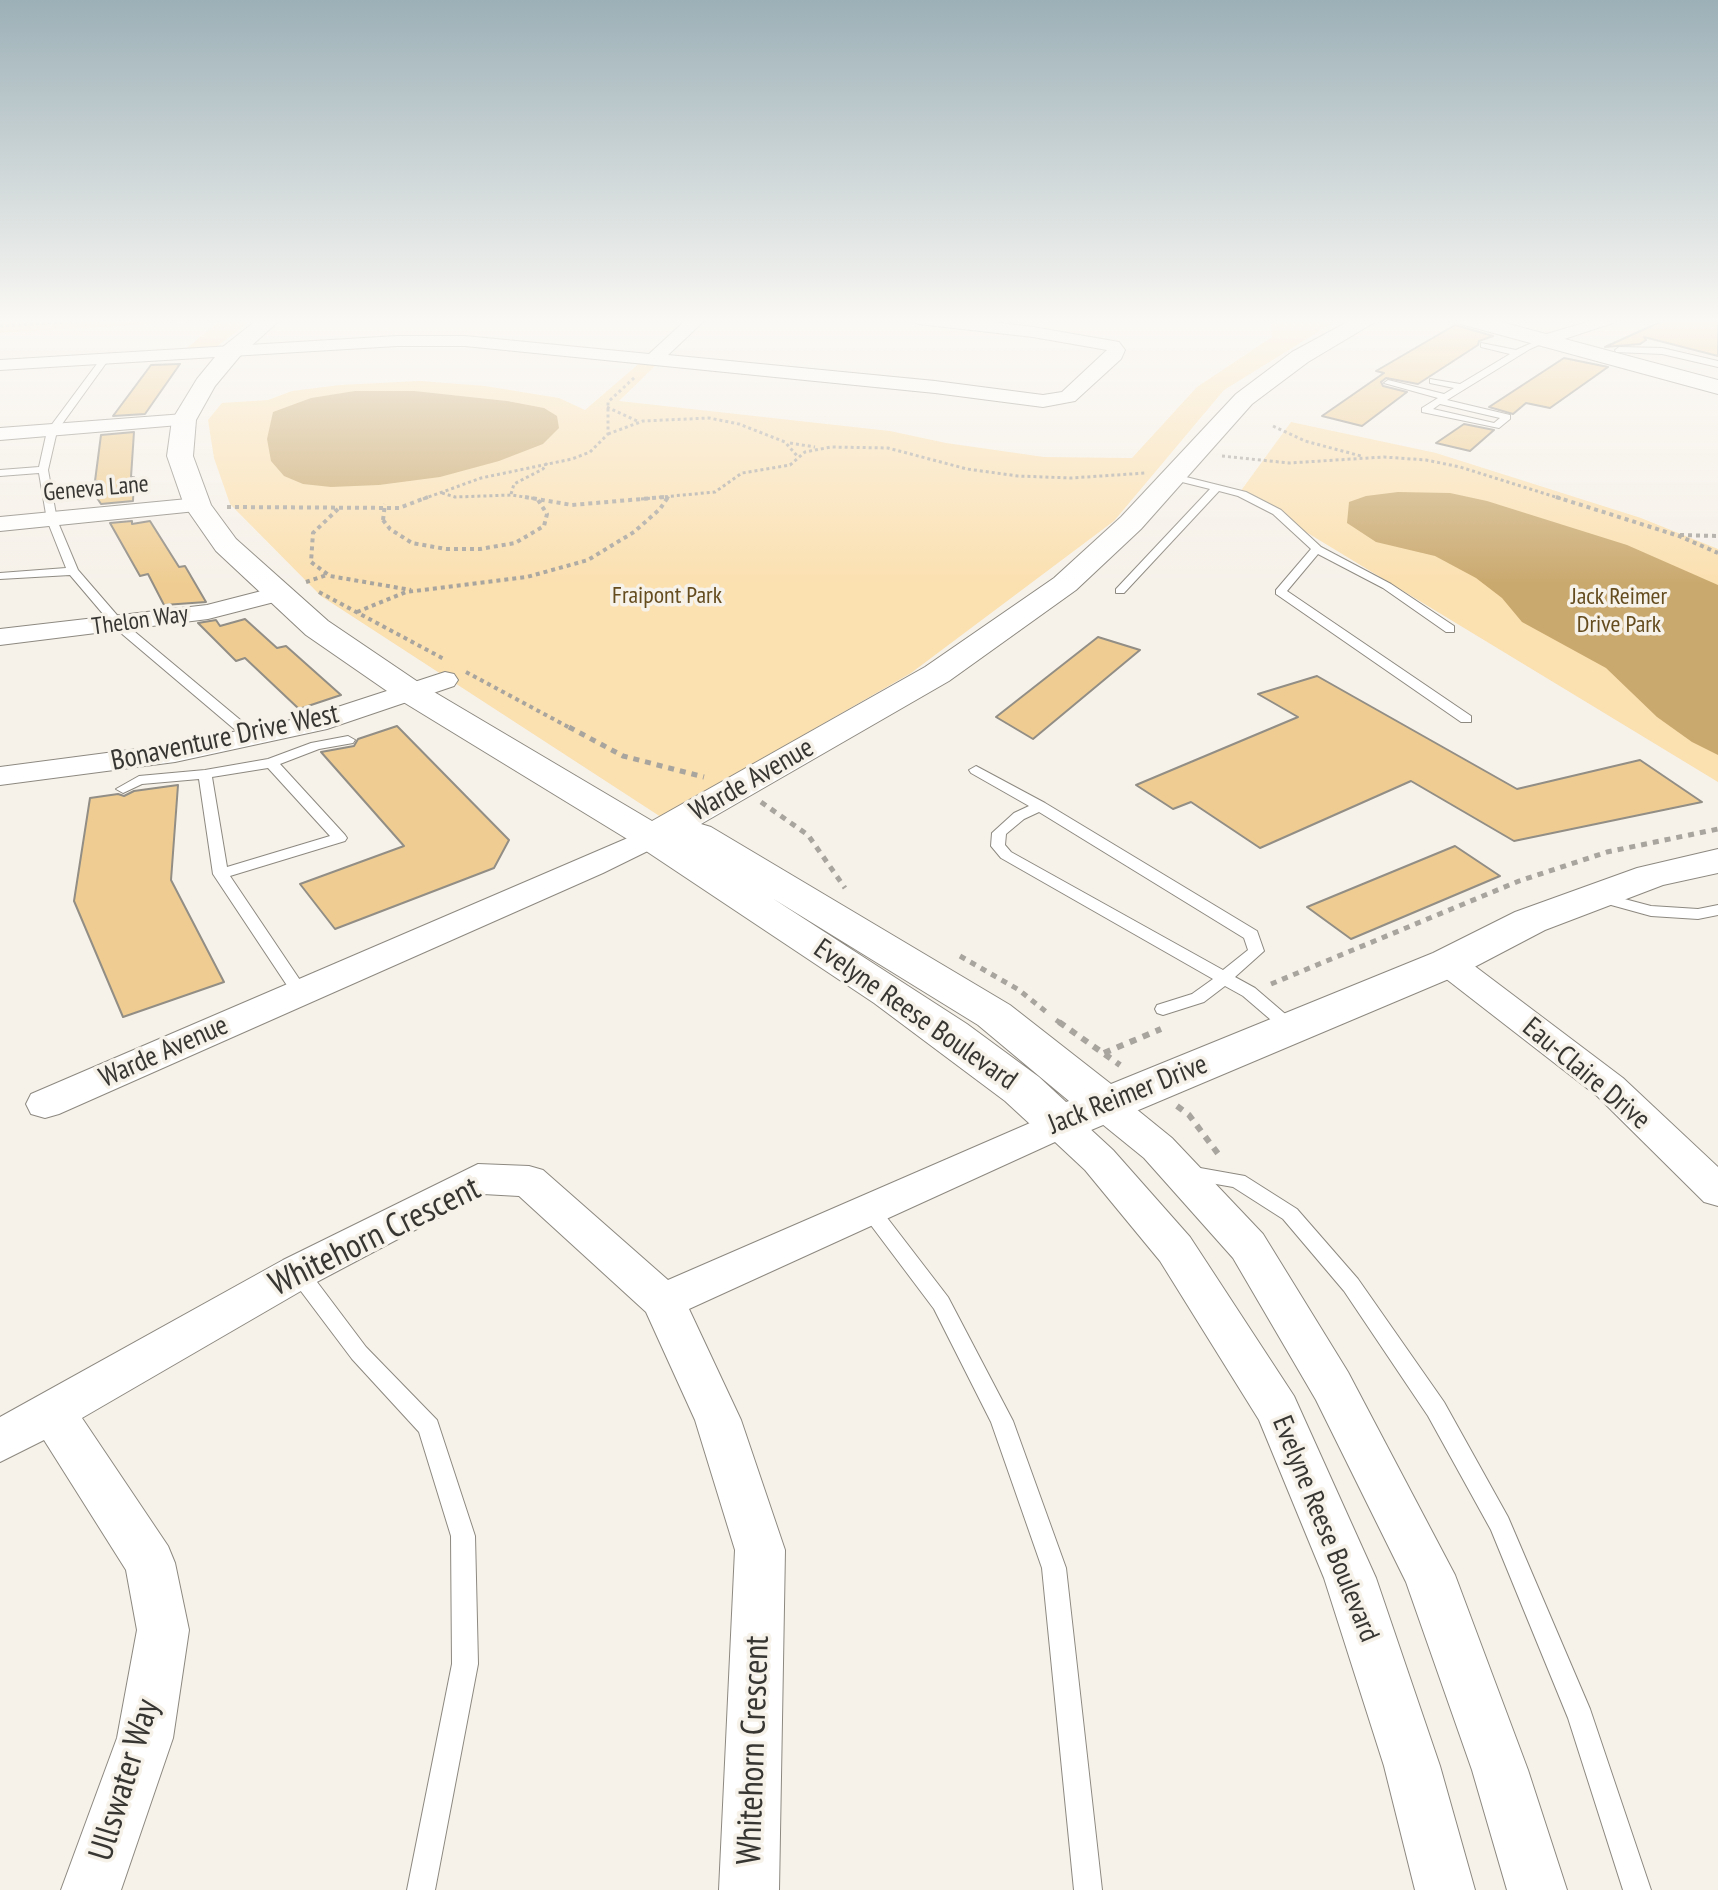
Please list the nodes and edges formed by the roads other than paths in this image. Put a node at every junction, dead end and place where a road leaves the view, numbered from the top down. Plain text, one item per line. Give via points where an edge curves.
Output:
1 (70, 407) edge
2 (191, 407) edge
3 (1237, 407) edge
4 (1429, 407) edge
5 (1477, 407) edge
6 (184, 420) junction
7 (52, 431) junction
8 (0, 434) edge
9 (43, 470) junction
10 (0, 473) edge
11 (1164, 476) junction
12 (1217, 488) junction
13 (198, 505) junction
14 (52, 520) junction
15 (0, 524) edge
16 (1317, 549) junction
17 (73, 571) junction
18 (0, 576) edge
19 (290, 589) junction
20 (1120, 591) dead end
21 (119, 625) junction
22 (1450, 629) dead end
23 (0, 637) edge
24 (428, 686) junction
25 (1466, 719) dead end
26 (251, 736) junction
27 (348, 740) dead end
28 (271, 763) junction
29 (976, 770) dead end
30 (205, 774) junction
31 (0, 776) edge
32 (123, 789) dead end
33 (1040, 806) junction
34 (664, 830) junction
35 (1718, 861) edge
36 (221, 874) junction
37 (1595, 897) junction
38 (1718, 910) edge
39 (1448, 963) junction
40 (1224, 978) junction
41 (300, 992) junction
42 (1163, 1009) dead end
43 (1291, 1028) junction
44 (45, 1104) dead end
45 (1105, 1105) junction
46 (1060, 1124) junction
47 (1179, 1171) junction
48 (1718, 1191) edge
49 (868, 1207) junction
50 (298, 1272) junction
51 (663, 1301) junction
52 (52, 1413) junction
53 (0, 1441) edge
54 (91, 1890) edge
55 (421, 1890) edge
56 (749, 1890) edge
57 (1088, 1890) edge
58 (1445, 1890) edge
59 (1537, 1890) edge
60 (1637, 1890) edge

1 - 7 lane
2 - 6 street, Evelyne Reese Boulevard
3 - 11 street, Warde Avenue via 1197,453
4 - 5 lane via 1425,410 1496,426 1507,417
6 - 7 street
6 - 13 street, Evelyne Reese Boulevard via 180,456
7 - 8 street
7 - 9 lane
9 - 10 lane
9 - 14 lane
11 - 12 lane
11 - 34 street, Warde Avenue via 1131,523 1052,593 937,674
12 - 16 lane via 1277,512
12 - 20 lane
13 - 14 street, Geneva Lane
13 - 19 street, Evelyne Reese Boulevard via 226,545
14 - 15 street, Geneva Lane
14 - 17 lane
16 - 22 lane via 1387,586
16 - 25 lane via 1280,592
17 - 18 lane
17 - 21 lane
19 - 21 street, Thelon Way via 208,612
19 - 24 street, Evelyne Reese Boulevard via 317,628
21 - 23 street, Thelon Way
21 - 26 lane
24 - 26 street, Bonaventure Drive West via 317,723
24 - 34 street, Evelyne Reese Boulevard
26 - 31 street, Bonaventure Drive West via 175,753
27 - 28 lane
28 - 30 lane
28 - 36 lane via 340,838
29 - 33 lane
30 - 32 lane via 139,780
30 - 36 lane
33 - 40 lane via 1251,935 1256,951
33 - 40 lane via 999,833 998,846 1006,855
34 - 41 street, Warde Avenue
34 - 45 street, Evelyne Reese Boulevard via 994,1015
34 - 46 street, Evelyne Reese Boulevard via 951,1035
35 - 37 street, Jack Reimer Drive via 1651,876
36 - 41 lane
37 - 38 lane via 1651,911
37 - 39 street, Jack Reimer Drive via 1530,921
39 - 43 street, Jack Reimer Drive
39 - 48 street, Eau-Claire Drive via 1610,1087
40 - 42 lane via 1198,998
40 - 43 lane
41 - 44 street, Warde Avenue
43 - 45 street, Jack Reimer Drive
45 - 46 street, Jack Reimer Drive
45 - 47 street, Evelyne Reese Boulevard
46 - 49 street, Jack Reimer Drive
46 - 58 street, Evelyne Reese Boulevard via 1099,1160 1175,1249 1278,1410 1350,1578 1412,1766
47 - 59 street, Evelyne Reese Boulevard via 1248,1246 1332,1386 1429,1575
47 - 60 lane via 1238,1181 1290,1214 1351,1285 1436,1409 1500,1525 1581,1718
49 - 51 street, Jack Reimer Drive
49 - 57 lane via 941,1303 1002,1421 1054,1568
50 - 51 street, Whitehorn Crescent via 478,1179 529,1181
50 - 52 street, Whitehorn Crescent
50 - 55 lane via 359,1353 429,1427 463,1536 465,1664
51 - 56 street, Whitehorn Crescent via 718,1420 760,1550
52 - 53 street, Whitehorn Crescent
52 - 54 street, Ullswater Way via 150,1563 163,1630 145,1738

